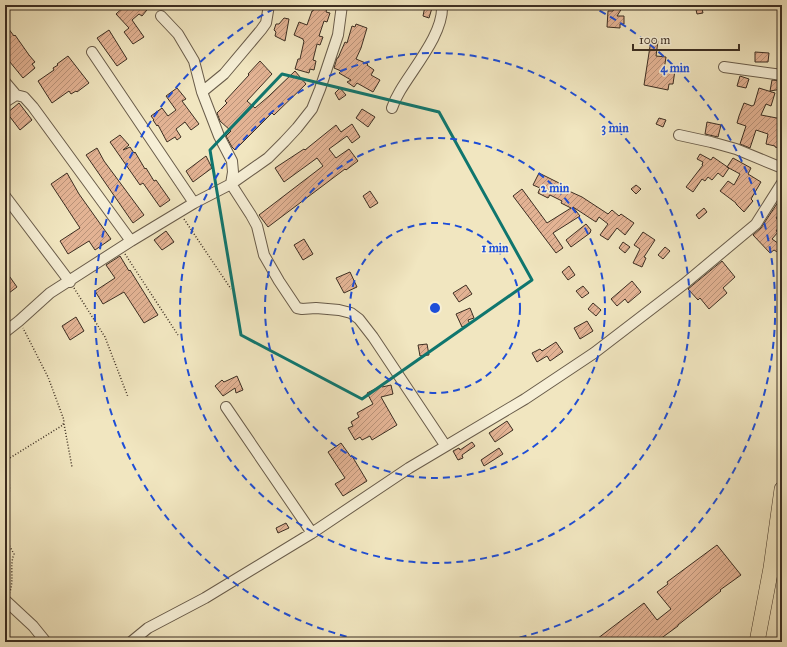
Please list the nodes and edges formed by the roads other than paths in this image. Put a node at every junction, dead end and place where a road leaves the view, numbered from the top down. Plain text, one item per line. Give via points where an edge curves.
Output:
1 (269, 5) edge
2 (342, 5) edge
3 (442, 5) edge
4 (161, 16) dead end
5 (92, 52) dead end
6 (724, 67) dead end
7 (782, 75) edge
8 (5, 82) edge
9 (202, 92) junction
10 (16, 95) junction
11 (5, 102) edge
12 (392, 108) dead end
13 (679, 135) dead end
14 (782, 168) edge
15 (782, 183) edge
16 (231, 184) junction
17 (5, 196) edge
18 (194, 203) junction
19 (131, 241) junction
20 (70, 282) junction
21 (5, 332) edge
22 (226, 407) dead end
23 (445, 446) junction
24 (782, 490) edge
25 (312, 533) junction
26 (5, 601) edge
27 (46, 642) edge
28 (131, 642) edge
29 (757, 642) edge

1 - 9 street via 266,23 261,30 224,74
2 - 16 street via 338,35 312,109 279,148
3 - 12 street via 441,20 436,33 399,91
4 - 9 street via 187,47 194,61
5 - 18 street
6 - 7 street
8 - 10 street
9 - 16 street via 232,161
10 - 11 street
10 - 19 street via 24,97 33,107
13 - 14 street via 736,149
15 - 23 street via 756,224 684,284 532,395
16 - 18 street
16 - 23 street via 257,226 264,255 297,308 351,313 359,319
17 - 20 street
18 - 19 street
19 - 20 street
20 - 21 street via 50,293
22 - 25 street
23 - 25 street
24 - 29 highway via 763,618
25 - 28 street via 205,598 148,628
26 - 27 street via 33,626

